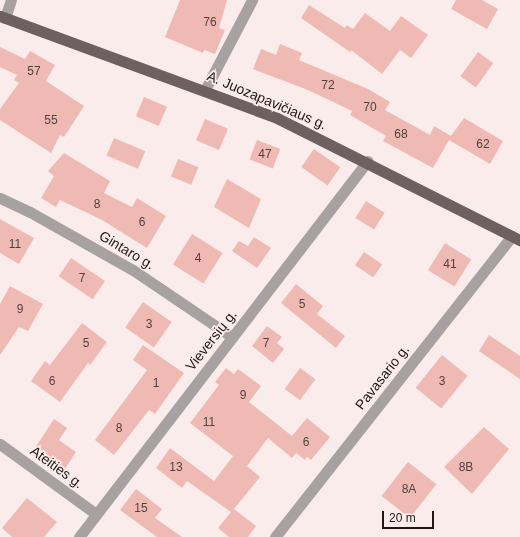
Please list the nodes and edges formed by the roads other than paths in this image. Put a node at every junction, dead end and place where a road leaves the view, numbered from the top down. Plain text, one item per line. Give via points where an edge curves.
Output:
1 (11, 0) edge
2 (252, 0) edge
3 (3, 17) edge
4 (205, 90) junction
5 (368, 161) junction
6 (0, 198) edge
7 (517, 239) edge
8 (232, 337) junction
9 (0, 444) edge
10 (96, 514) junction
11 (79, 537) edge
12 (275, 537) edge

1 - 3 street
2 - 4 street
3 - 4 main road, A. Juozapavičiaus g.
4 - 5 main road, A. Juozapavičiaus g. via 277,118
5 - 7 main road, A. Juozapavičiaus g.
5 - 8 street, Vieversių g.
6 - 8 street, Gintaro g. via 133,270
7 - 12 street, Pavasario g.
8 - 10 street, Vieversių g.
9 - 10 street, Ateities g.
10 - 11 street, Vieversių g.

